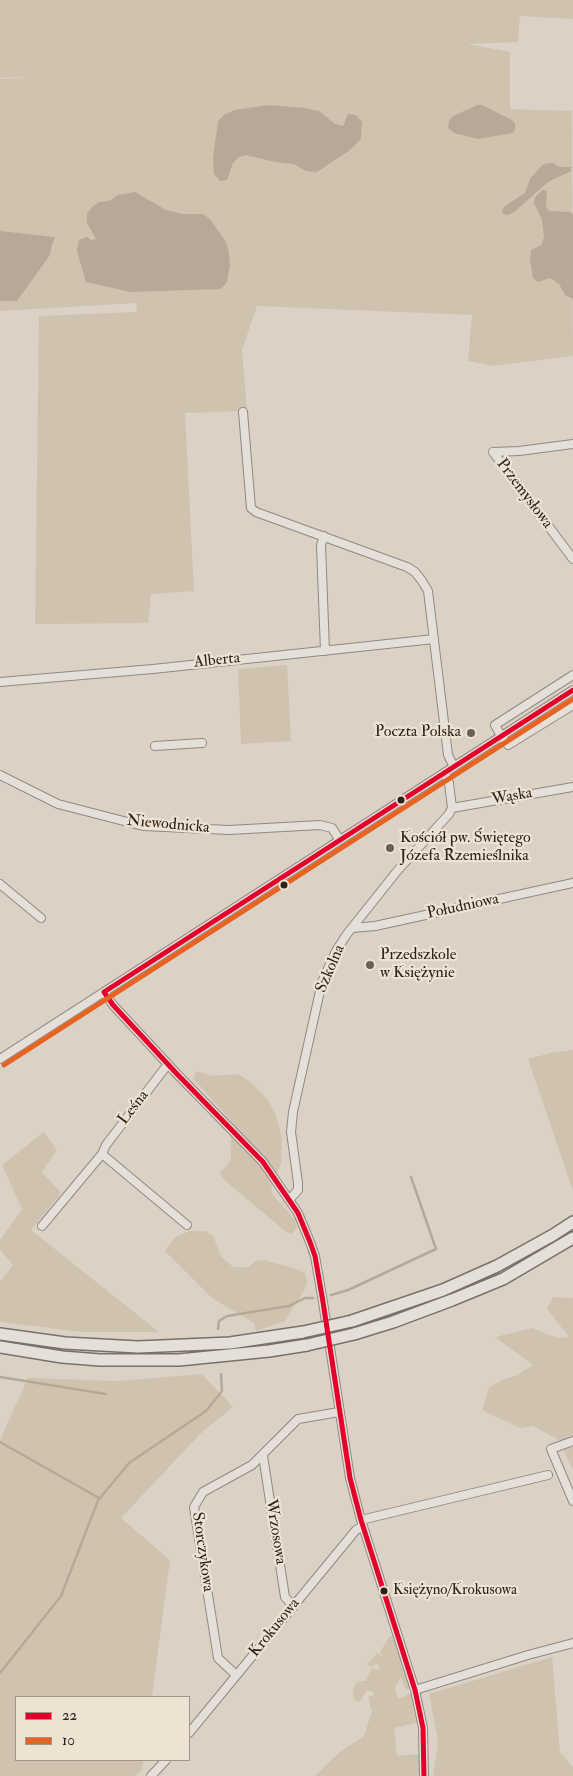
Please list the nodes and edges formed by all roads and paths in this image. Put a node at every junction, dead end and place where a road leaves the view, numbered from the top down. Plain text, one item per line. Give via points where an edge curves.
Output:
1 (243, 412) dead end
2 (573, 444) edge
3 (324, 536) junction
4 (573, 559) edge
5 (434, 640) junction
6 (325, 652) junction
7 (573, 675) edge
8 (0, 682) edge
9 (573, 690) edge
10 (573, 705) edge
11 (501, 736) junction
12 (202, 743) dead end
13 (155, 746) dead end
14 (454, 767) junction
15 (445, 773) junction
16 (0, 775) edge
17 (573, 787) edge
18 (452, 808) junction
19 (339, 839) junction
20 (573, 883) edge
21 (0, 884) edge
22 (41, 918) dead end
23 (352, 928) junction
24 (104, 992) junction
25 (0, 1059) edge
26 (168, 1064) junction
27 (102, 1154) junction
28 (289, 1200) junction
29 (573, 1222) edge
30 (186, 1225) dead end
31 (42, 1226) dead end
32 (573, 1238) edge
33 (0, 1334) edge
34 (0, 1347) edge
35 (339, 1412) junction
36 (573, 1442) edge
37 (263, 1456) junction
38 (548, 1475) dead end
39 (573, 1501) edge
40 (362, 1523) junction
41 (293, 1606) junction
42 (573, 1642) edge
43 (236, 1675) junction
44 (415, 1690) junction
45 (190, 1732) edge
46 (165, 1761) edge
47 (151, 1776) edge
48 (424, 1776) edge

1 - 3 street via 251,508
2 - 4 street, Przemysłowa via 493,452
3 - 5 street via 415,572 428,591
3 - 6 street
5 - 6 street, Alberta
5 - 14 street via 448,755
6 - 8 street, Alberta
7 - 11 street via 498,722 495,725
9 - 11 street
10 - 11 street via 508,745
11 - 14 street
12 - 13 street
14 - 15 street
15 - 18 street
15 - 19 street
16 - 19 street, Niewodnicka via 58,804 144,826 228,830 320,825 332,828
17 - 18 street, Wąska
18 - 23 street, Szkolna
19 - 24 street
20 - 23 street, Południowa
21 - 22 street
23 - 28 street, Szkolna via 336,951 322,982 293,1112 291,1132 298,1190
24 - 25 street
24 - 26 street
26 - 27 street, Leśna
26 - 28 street via 263,1162
27 - 30 street
27 - 31 street, Leśna
28 - 35 street via 298,1213 314,1256 324,1302
29 - 33 main road, bridge via 497,1266 443,1290 352,1321 303,1332 230,1343 138,1348 65,1344
32 - 34 main road, bridge via 503,1279 444,1303 354,1334 307,1345 179,1360 100,1360
35 - 37 street, Storczykowa via 298,1418
35 - 40 street via 350,1478
36 - 39 street via 551,1449
37 - 41 street, Wrzosowa via 285,1596
37 - 43 street, Storczykowa via 203,1492 194,1507 218,1658
38 - 40 street
40 - 41 street, Krokusowa
40 - 44 street
41 - 43 street, Krokusowa
42 - 44 street
43 - 45 street, Krokusowa
44 - 48 street via 423,1728
46 - 47 street

